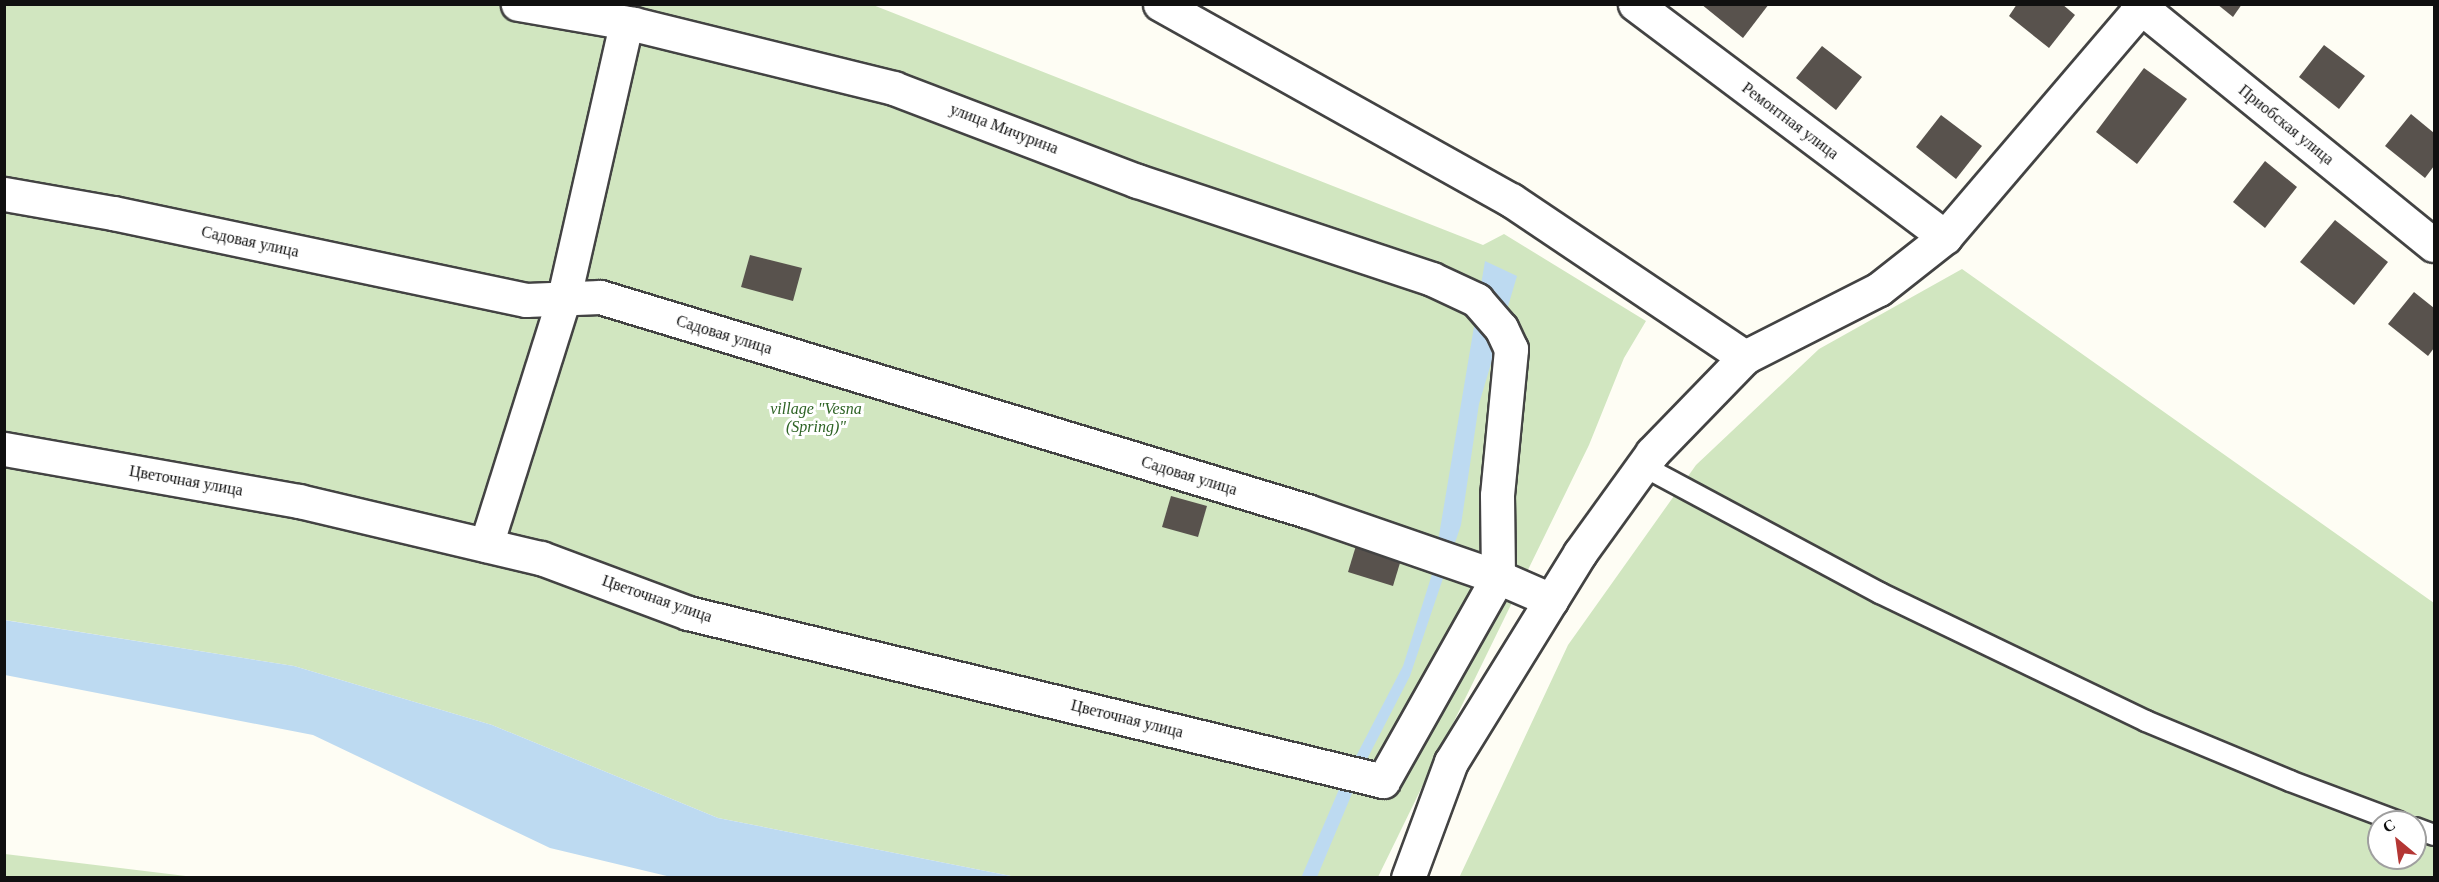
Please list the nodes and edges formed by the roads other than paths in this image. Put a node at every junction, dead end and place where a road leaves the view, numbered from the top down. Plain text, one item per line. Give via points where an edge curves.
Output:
1 (518, 4) edge
2 (1160, 4) edge
3 (1635, 4) edge
4 (2141, 6) edge
5 (626, 23) junction
6 (4, 194) edge
7 (1945, 237) junction
8 (2434, 245) edge
9 (564, 297) junction
10 (1745, 357) junction
11 (4, 449) edge
12 (1643, 466) junction
13 (486, 545) junction
14 (1498, 577) junction
15 (1551, 600) junction
16 (2367, 810) edge
17 (1408, 878) edge

1 - 5 street, улица Мичурина
2 - 10 street via 1511,200
3 - 7 street, Ремонтная улица
4 - 7 street
4 - 8 street, Приобская улица
5 - 9 street
5 - 14 street, улица Мичурина via 894,88 1137,181 1432,279 1477,300 1502,328 1511,349 1499,450
6 - 9 street, Садовая улица via 113,213 526,300
7 - 10 street via 1879,289
9 - 13 street
9 - 14 street, Садовая улица via 600,297 1306,511
10 - 12 street
11 - 13 street, Цветочная улица via 299,501
12 - 15 street
12 - 16 lane via 1880,593 2146,721
13 - 14 street, Цветочная улица via 541,558 688,613 1383,781
14 - 15 street, Садовая улица
15 - 17 street via 1451,762

